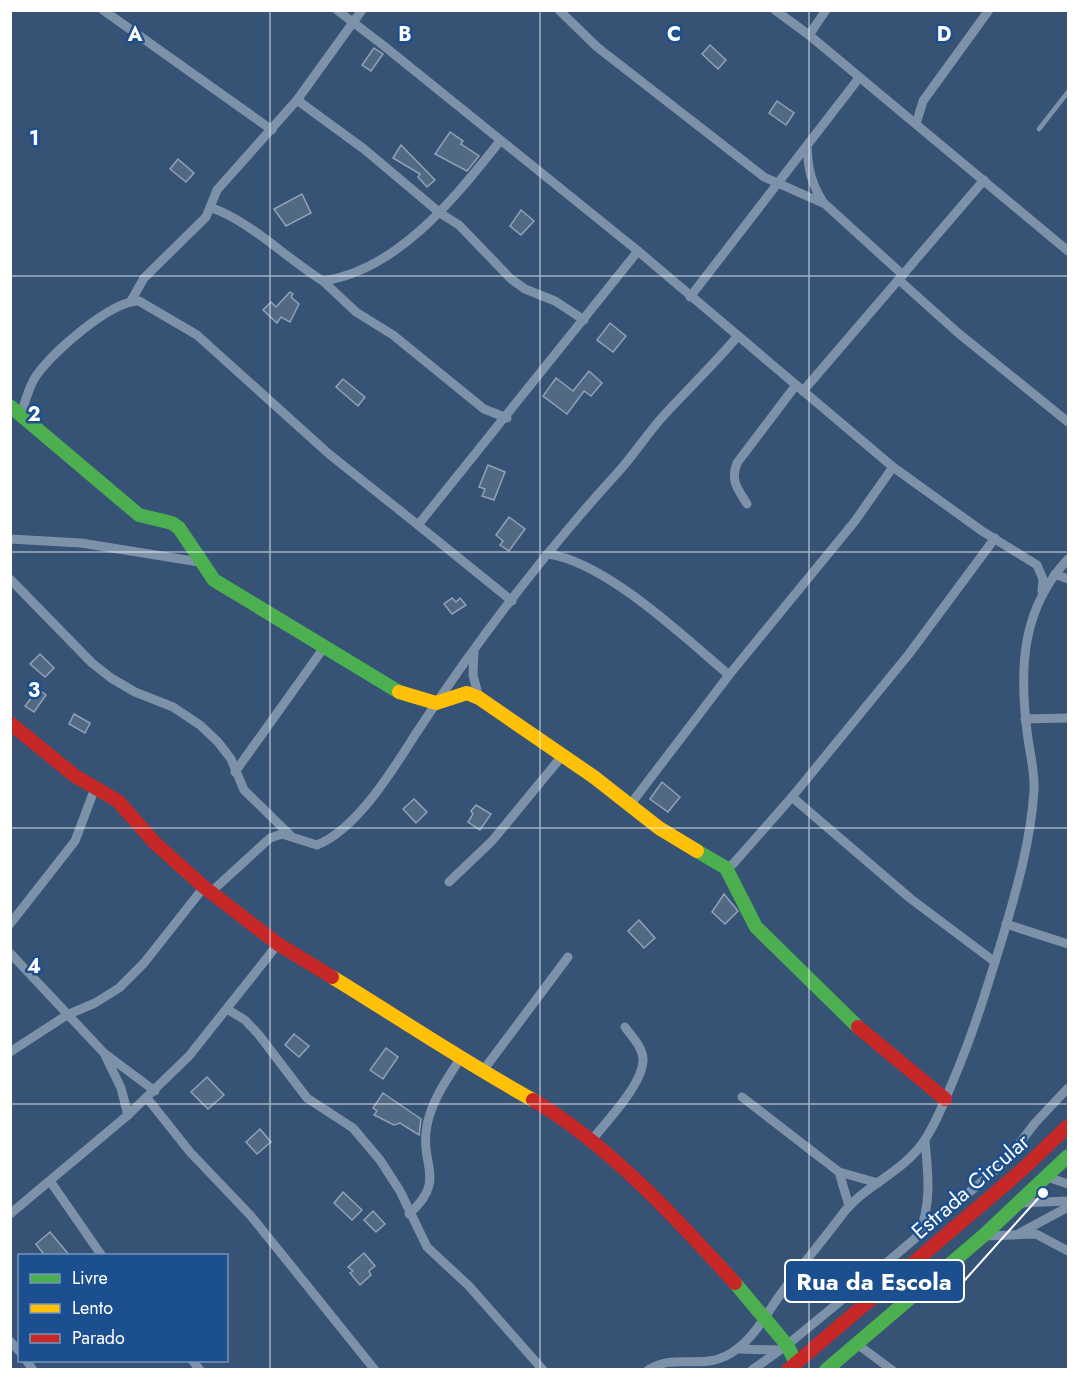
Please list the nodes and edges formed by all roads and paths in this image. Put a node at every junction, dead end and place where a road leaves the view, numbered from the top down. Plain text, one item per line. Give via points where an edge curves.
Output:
1 (103, 10) edge
2 (337, 10) edge
3 (363, 10) edge
4 (559, 10) edge
5 (775, 10) edge
6 (826, 10) edge
7 (989, 10) edge
8 (351, 22) junction
9 (809, 35) junction
10 (859, 78) junction
11 (1068, 92) edge
12 (297, 100) junction
13 (916, 124) junction
14 (1039, 129) dead end
15 (272, 130) junction
16 (500, 141) junction
17 (807, 147) junction
18 (984, 180) junction
19 (777, 185) junction
20 (825, 204) junction
21 (212, 208) junction
22 (440, 213) junction
23 (638, 251) junction
24 (1068, 251) edge
25 (901, 277) junction
26 (324, 281) junction
27 (690, 297) junction
28 (131, 301) junction
29 (584, 320) junction
30 (737, 337) junction
31 (800, 388) junction
32 (16, 410) edge
33 (507, 418) junction
34 (1068, 422) edge
35 (893, 467) junction
36 (747, 504) dead end
37 (418, 525) junction
38 (995, 538) junction
39 (10, 539) edge
40 (548, 554) junction
41 (1068, 559) edge
42 (199, 562) junction
43 (1054, 574) junction
44 (10, 579) edge
45 (1068, 579) edge
46 (1041, 597) junction
47 (512, 602) junction
48 (325, 646) junction
49 (474, 651) junction
50 (729, 675) junction
51 (479, 699) junction
52 (436, 703) junction
53 (1068, 718) edge
54 (1025, 719) junction
55 (10, 723) edge
56 (562, 756) junction
57 (235, 772) junction
58 (95, 788) junction
59 (792, 797) junction
60 (630, 805) junction
61 (290, 835) junction
62 (726, 868) junction
63 (449, 882) dead end
64 (207, 890) junction
65 (10, 924) edge
66 (1006, 924) junction
67 (278, 944) junction
68 (1068, 944) edge
69 (10, 953) edge
70 (568, 957) dead end
71 (995, 962) junction
72 (227, 1009) junction
73 (67, 1015) junction
74 (625, 1027) dead end
75 (10, 1052) edge
76 (104, 1053) junction
77 (460, 1059) junction
78 (482, 1072) junction
79 (1068, 1088) edge
80 (155, 1091) junction
81 (742, 1097) dead end
82 (147, 1098) junction
83 (945, 1099) junction
84 (128, 1115) junction
85 (1068, 1126) edge
86 (925, 1141) junction
87 (591, 1142) junction
88 (1068, 1156) edge
89 (838, 1172) junction
90 (1047, 1177) junction
91 (50, 1181) junction
92 (878, 1183) junction
93 (1068, 1184) edge
94 (1068, 1201) edge
95 (1019, 1203) junction
96 (849, 1206) junction
97 (1068, 1207) edge
98 (10, 1214) edge
99 (409, 1214) junction
100 (1020, 1233) junction
101 (918, 1236) junction
102 (983, 1236) junction
103 (1068, 1251) edge
104 (101, 1254) edge
105 (765, 1317) junction
106 (856, 1344) junction
107 (783, 1348) junction
108 (738, 1349) junction
109 (677, 1361) junction
110 (792, 1366) edge
111 (375, 1370) edge
112 (543, 1370) edge
113 (648, 1370) edge
114 (694, 1370) edge
115 (752, 1370) edge
116 (826, 1370) edge
117 (892, 1370) edge

1 - 15 street
2 - 8 street
3 - 8 street
4 - 19 street via 597,47
5 - 9 street
6 - 9 street
7 - 13 street via 923,101
8 - 12 street
8 - 16 street
9 - 10 street
10 - 13 street
10 - 17 street
11 - 14 lane
12 - 15 street
12 - 22 street via 364,149
13 - 18 street
15 - 21 street via 217,190
16 - 22 street
16 - 23 street
17 - 19 street
17 - 20 street via 813,187
18 - 24 street
18 - 25 street
19 - 20 street
19 - 27 street
20 - 25 street
21 - 26 street via 228,213
21 - 28 street via 144,278
22 - 26 street via 377,261 357,272
22 - 29 street via 459,225 499,268 525,289 555,301
23 - 27 street
23 - 29 street
25 - 31 street
25 - 34 street via 957,332
26 - 33 street via 356,312 393,335 484,409
27 - 30 street
28 - 32 street via 96,321 48,362
28 - 37 street via 139,301 197,335 328,454
29 - 33 street
30 - 31 street
30 - 40 street via 665,414
31 - 35 street
31 - 36 street via 737,463 733,482
32 - 42 street via 140,515 147,520 172,523 181,530 194,546
33 - 37 street
35 - 38 street
35 - 50 street via 815,573
37 - 47 street
38 - 46 street via 1038,565 1043,579
38 - 59 street via 909,654
39 - 42 street via 81,543
40 - 47 street
40 - 50 street via 577,562 609,578
41 - 43 street
42 - 48 street via 214,580
43 - 45 street
43 - 46 street
44 - 57 street via 111,678 200,725 224,751
46 - 54 street via 1025,646
47 - 49 street
48 - 52 street via 391,688
48 - 57 street
49 - 51 street via 473,675
49 - 52 street
50 - 60 street
51 - 52 street via 467,693
51 - 56 street
52 - 61 street via 388,777 340,832 316,845
53 - 54 street
54 - 66 street via 1034,787 1032,816
55 - 58 street
56 - 60 street
56 - 63 street via 492,841
57 - 61 street via 244,790
58 - 64 street via 118,801 155,843
58 - 65 street via 75,841
59 - 62 street
59 - 71 street via 911,899
60 - 62 street via 659,828
61 - 64 street via 270,838
62 - 83 street via 756,927 868,1036
64 - 67 street
64 - 73 street via 118,988
66 - 68 street
66 - 71 street
67 - 72 street
67 - 77 street
69 - 73 street
70 - 78 street
71 - 83 street via 967,1049
72 - 80 street
72 - 99 street via 259,1035 307,1098 353,1128 380,1160
73 - 75 street
73 - 76 street
74 - 87 street via 639,1046 641,1071
76 - 80 street
76 - 84 street via 121,1088
77 - 78 street
77 - 99 street via 439,1091 428,1124 429,1193
78 - 87 street via 548,1109
79 - 101 street via 1006,1161
80 - 82 street
81 - 89 street
82 - 84 street
82 - 111 street via 190,1152 251,1216
83 - 86 street
84 - 91 street
85 - 110 street, Estrada Circular via 1023,1170
86 - 92 street
86 - 101 street via 929,1199
87 - 105 street via 685,1228
88 - 90 street, Estrada Circular
89 - 92 street
89 - 96 street
90 - 93 street
90 - 95 street, Estrada Circular
91 - 98 street
91 - 104 street
92 - 96 street
94 - 95 street
95 - 102 street, Estrada Circular
96 - 105 street
97 - 100 street
99 - 112 street via 427,1246 470,1286
100 - 102 street
100 - 103 street via 1036,1234
101 - 107 street
102 - 106 street, Estrada Circular
105 - 107 street
105 - 108 street
106 - 116 street, Estrada Circular
106 - 117 street
107 - 108 street
107 - 110 street
107 - 115 street
108 - 109 street via 715,1362
109 - 113 street
109 - 114 street

